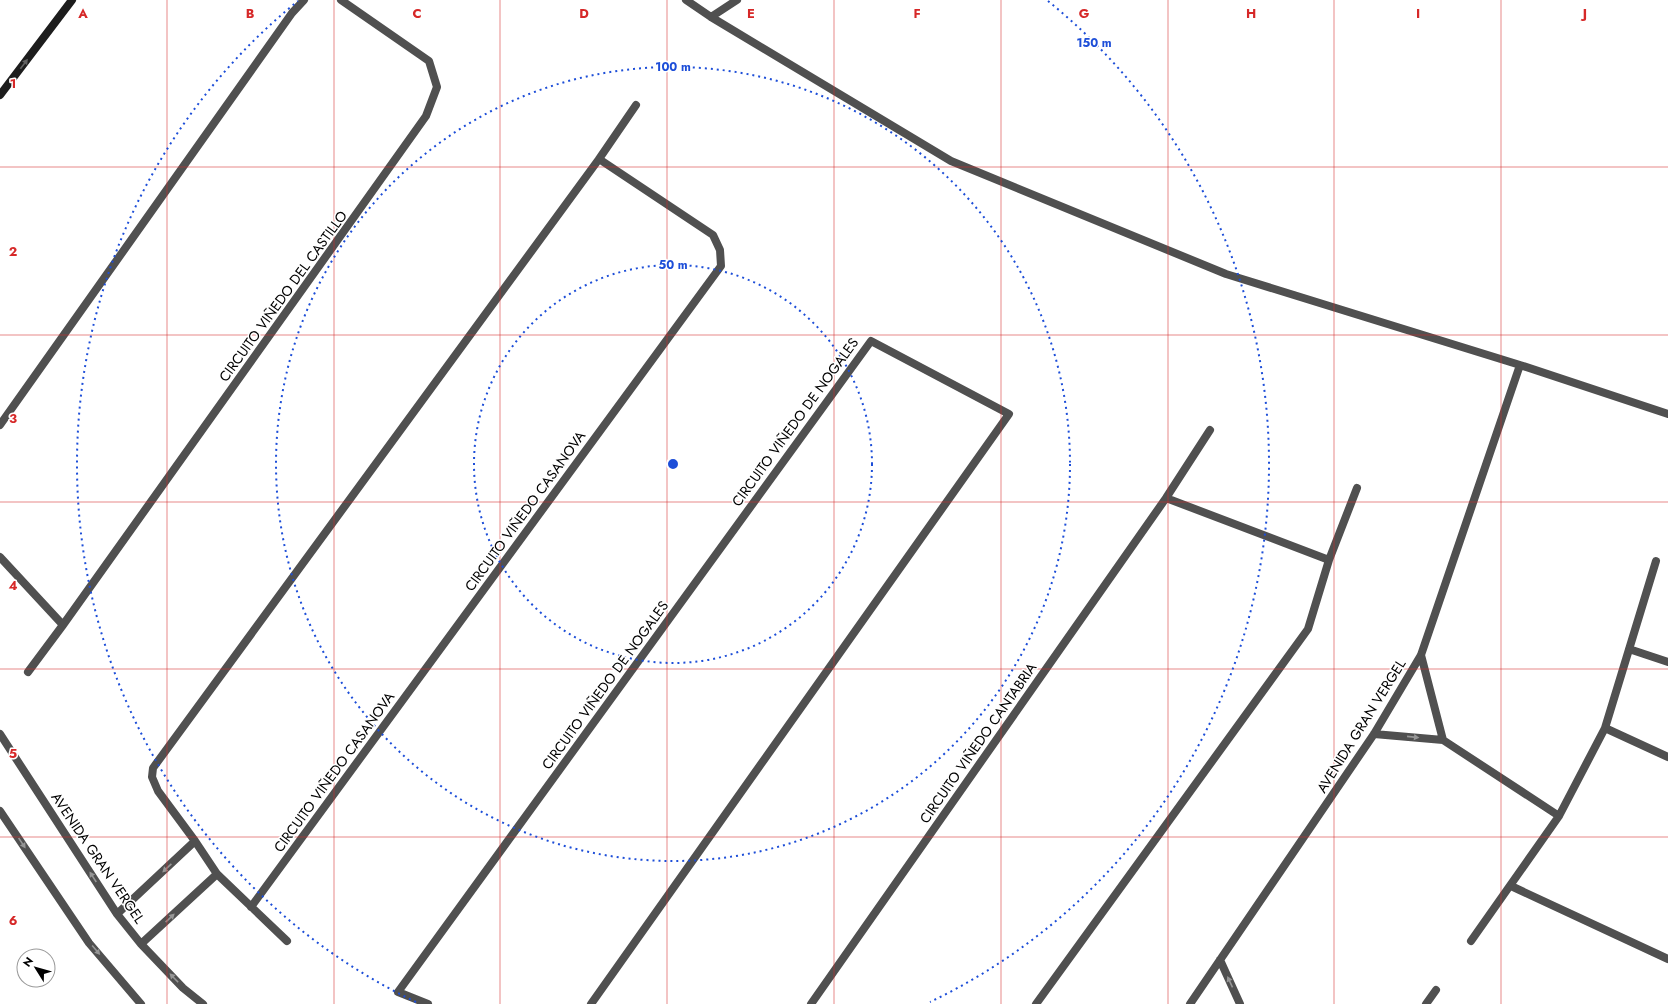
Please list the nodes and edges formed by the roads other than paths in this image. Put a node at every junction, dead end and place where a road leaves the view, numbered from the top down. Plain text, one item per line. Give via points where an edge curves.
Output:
1 (72, 0) edge
2 (304, 0) edge
3 (341, 0) edge
4 (686, 0) edge
5 (737, 0) edge
6 (712, 17) junction
7 (0, 95) edge
8 (636, 105) dead end
9 (599, 159) junction
10 (1520, 365) junction
11 (1668, 414) edge
12 (0, 425) edge
13 (1210, 430) dead end
14 (1357, 488) dead end
15 (1166, 498) junction
16 (0, 557) edge
17 (1329, 560) junction
18 (1656, 561) dead end
19 (64, 625) junction
20 (1629, 649) junction
21 (1421, 654) junction
22 (1668, 662) edge
23 (28, 672) dead end
24 (1605, 728) junction
25 (0, 734) edge
26 (1374, 734) junction
27 (1443, 740) junction
28 (1668, 757) edge
29 (0, 811) edge
30 (1559, 816) junction
31 (195, 841) junction
32 (217, 874) junction
33 (1511, 886) junction
34 (251, 907) junction
35 (117, 914) junction
36 (287, 941) dead end
37 (1471, 941) dead end
38 (141, 944) junction
39 (1668, 959) edge
40 (1220, 960) junction
41 (1436, 990) dead end
42 (141, 1004) edge
43 (203, 1004) edge
44 (428, 1004) edge
45 (591, 1004) edge
46 (811, 1004) edge
47 (1036, 1004) edge
48 (1190, 1004) edge
49 (1240, 1004) edge
50 (1426, 1004) edge

7 -> 1 street
2 - 12 street via 287,19
3 - 19 street, CIRCUITO VIÑEDO DEL CASTILLO via 429,61 438,87 426,116
4 - 6 street
5 - 6 street
6 - 10 street via 951,162 1226,274
8 - 9 street
9 - 31 street via 153,768 152,778 158,791
9 - 34 street, CIRCUITO VIÑEDO CASANOVA via 713,235 720,250 721,266
10 - 11 street
10 - 21 street, AVENIDA GRAN VERGEL
13 - 15 street, CIRCUITO VIÑEDO CANTABRIA
14 - 17 street
15 - 17 street
15 - 46 street, CIRCUITO VIÑEDO CANTABRIA
16 - 19 street
17 - 47 street via 1308,629
18 - 20 street
19 - 23 street, CIRCUITO VIÑEDO DEL CASTILLO
20 - 22 street
20 - 24 street
21 - 26 street, AVENIDA GRAN VERGEL
21 - 27 street
24 - 28 street
24 - 30 street
35 -> 25 street, AVENIDA GRAN VERGEL
26 -> 27 street
26 - 40 street, AVENIDA GRAN VERGEL
27 - 30 street
29 -> 42 street via 90,943
30 - 33 street
31 - 32 street
31 -> 35 street
32 - 34 street
38 -> 32 street
33 - 37 street
33 - 39 street
34 - 36 street
35 - 38 street, AVENIDA GRAN VERGEL
43 -> 38 street, AVENIDA GRAN VERGEL via 183,988
40 - 48 street, AVENIDA GRAN VERGEL
49 -> 40 street
41 - 50 street
44 - 45 street, CIRCUITO VIÑEDO DE NOGALES via 398,992 871,341 1009,414

